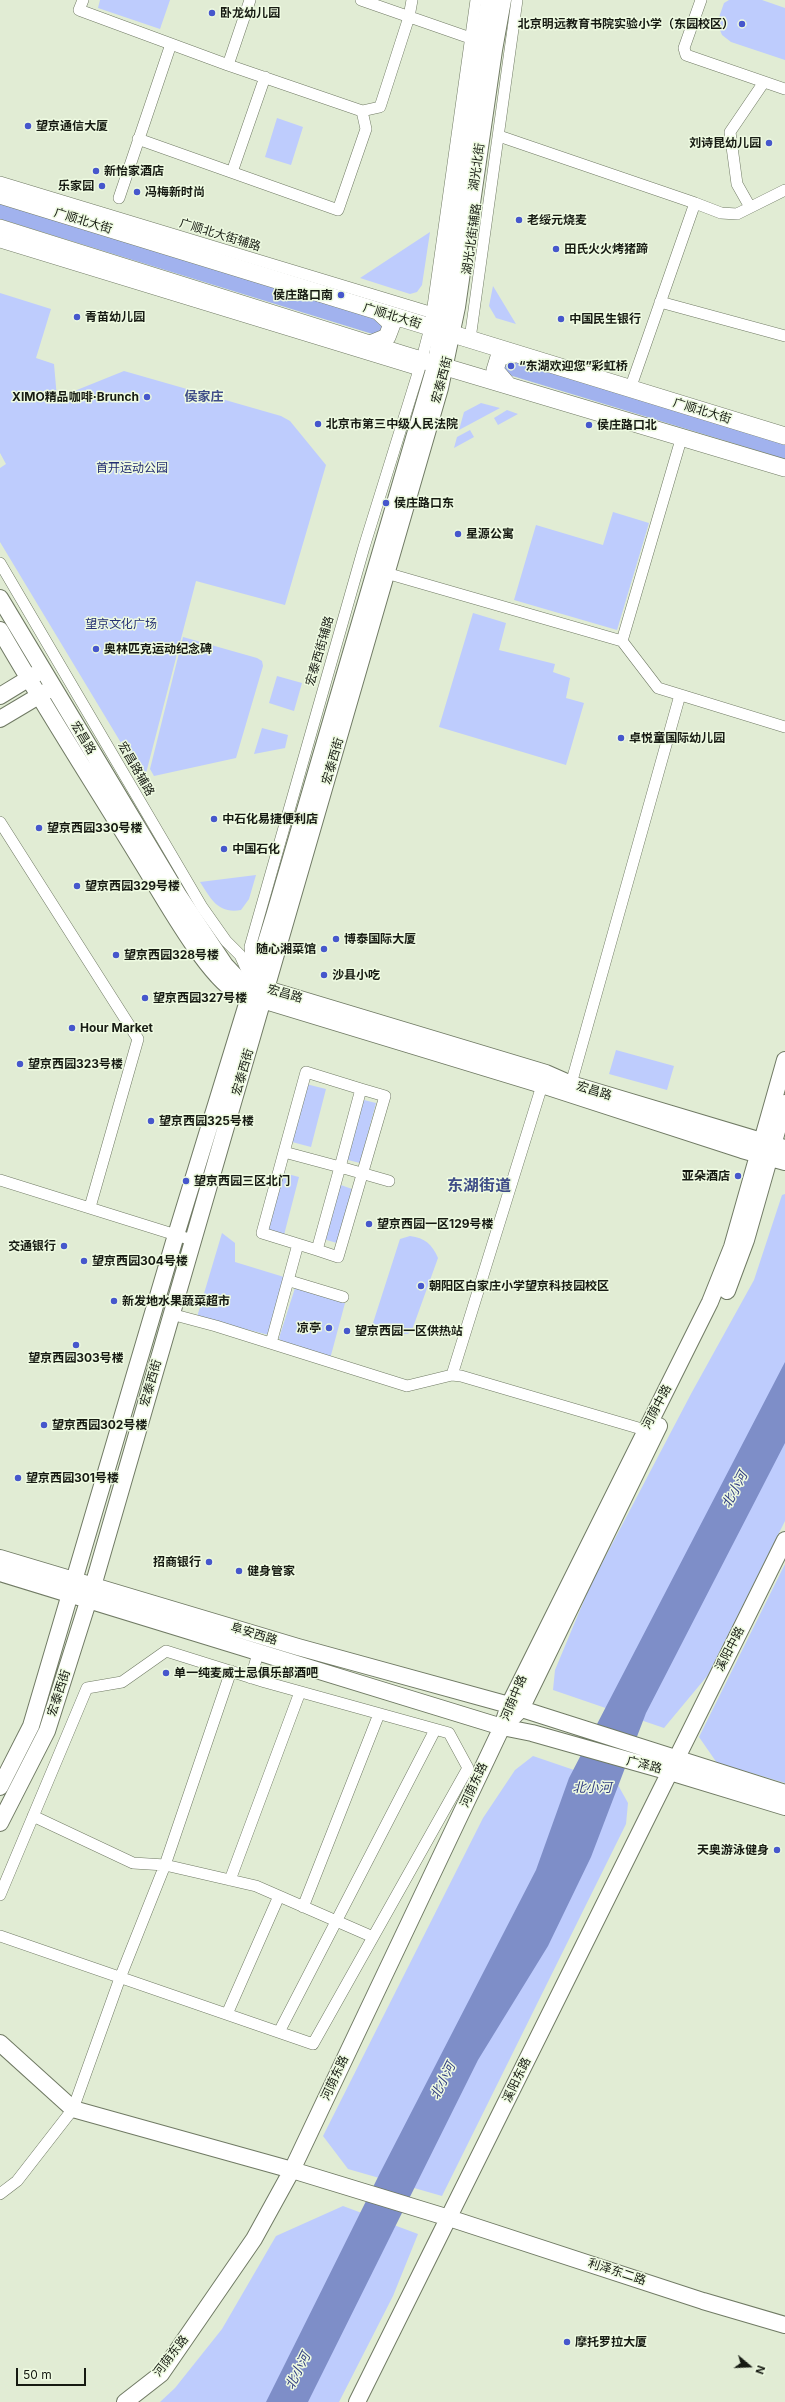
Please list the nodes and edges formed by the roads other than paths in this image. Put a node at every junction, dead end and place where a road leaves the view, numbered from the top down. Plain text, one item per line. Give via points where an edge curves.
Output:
1 (83, 0) edge
2 (250, 0) edge
3 (361, 0) edge
4 (412, 0) edge
5 (476, 0) edge
6 (489, 0) edge
7 (503, 0) edge
8 (518, 0) edge
9 (700, 0) edge
10 (409, 17) junction
11 (483, 42) junction
12 (171, 44) junction
13 (228, 65) junction
14 (265, 77) junction
15 (764, 82) junction
16 (785, 89) edge
17 (362, 111) junction
18 (499, 136) junction
19 (138, 139) junction
20 (232, 172) junction
21 (0, 182) edge
22 (785, 190) edge
23 (0, 195) edge
24 (119, 198) dead end
25 (695, 203) junction
26 (750, 207) junction
27 (0, 228) edge
28 (0, 242) edge
29 (660, 302) junction
30 (379, 312) junction
31 (439, 326) junction
32 (785, 336) edge
33 (470, 339) junction
34 (370, 344) junction
35 (516, 354) junction
36 (431, 364) junction
37 (506, 384) junction
38 (630, 389) junction
39 (682, 436) junction
40 (785, 436) edge
41 (785, 468) edge
42 (0, 563) edge
43 (386, 573) junction
44 (0, 598) edge
45 (0, 630) edge
46 (622, 641) junction
47 (42, 670) junction
48 (28, 680) junction
49 (46, 692) junction
50 (680, 695) junction
51 (0, 696) edge
52 (0, 719) edge
53 (785, 727) edge
54 (0, 822) edge
55 (258, 992) junction
56 (785, 1060) edge
57 (544, 1079) junction
58 (571, 1084) junction
59 (361, 1089) junction
60 (785, 1103) edge
61 (769, 1149) edge
62 (284, 1152) junction
63 (785, 1162) edge
64 (340, 1167) junction
65 (362, 1173) junction
66 (0, 1180) edge
67 (389, 1181) dead end
68 (90, 1207) junction
69 (176, 1235) junction
70 (192, 1240) junction
71 (298, 1244) junction
72 (316, 1250) junction
73 (290, 1281) junction
74 (343, 1297) dead end
75 (171, 1314) junction
76 (271, 1343) junction
77 (452, 1375) junction
78 (645, 1430) junction
79 (785, 1540) edge
80 (0, 1558) edge
81 (0, 1574) edge
82 (73, 1587) junction
83 (91, 1593) junction
84 (258, 1653) junction
85 (231, 1671) junction
86 (251, 1678) junction
87 (300, 1692) junction
88 (515, 1707) junction
89 (379, 1714) junction
90 (502, 1727) junction
91 (435, 1730) junction
92 (673, 1765) junction
93 (0, 1787) edge
94 (785, 1793) edge
95 (785, 1807) edge
96 (33, 1816) junction
97 (0, 1823) edge
98 (164, 1864) junction
99 (230, 1880) junction
100 (0, 1895) edge
101 (279, 1896) junction
102 (303, 1907) junction
103 (338, 1922) junction
104 (0, 1936) edge
105 (373, 1936) junction
106 (120, 1978) junction
107 (226, 2014) junction
108 (279, 2032) junction
109 (0, 2043) edge
110 (73, 2109) junction
111 (292, 2170) junction
112 (0, 2194) edge
113 (449, 2218) junction
114 (785, 2324) edge
115 (126, 2402) edge
116 (357, 2402) edge

1 - 12 street via 79,10
2 - 13 street
3 - 10 street
4 - 10 street
5 - 11 street
6 - 11 street, 湖光北街
7 - 11 street, 湖光北街
8 - 18 street, 湖光北街辅路
9 - 15 street via 684,48 686,54
10 - 11 street
10 - 17 street via 380,107
11 - 31 street, 湖光北街
11 - 31 street
12 - 13 street
12 - 19 street
13 - 14 street
14 - 17 street
14 - 20 street
15 - 16 street
15 - 26 street via 730,132 737,184
17 - 20 street via 366,129 338,210
18 - 25 street
18 - 33 street, 湖光北街辅路
19 - 20 street
19 - 24 street
21 - 31 street, 广顺北大街辅路
22 - 26 street
23 - 30 main road, 广顺北大街
25 - 26 street via 721,213 736,214
25 - 29 street
27 - 34 main road
28 - 36 street
29 - 32 street
29 - 38 street
30 - 31 main road, 广顺北大街
30 - 34 main road via 392,324 387,337
31 - 33 main road, 广顺北大街
31 - 36 street, 宏泰西街
31 - 36 street
33 - 35 main road, 广顺北大街
34 - 36 main road
35 - 37 main road via 499,357 495,370
35 - 38 main road, 广顺北大街
36 - 37 main road
36 - 43 street, 宏泰西街
36 - 55 street, 宏泰西街
37 - 39 main road
38 - 40 main road, 广顺北大街
39 - 41 main road
39 - 46 street
42 - 55 street, 宏昌路辅路 via 202,907 226,941 240,955
43 - 46 street
43 - 55 street, 宏泰西街
44 - 47 street, 宏昌路
45 - 48 street, 宏昌路
46 - 50 street via 658,688
47 - 48 street
47 - 49 street, 宏昌路
48 - 49 street, 宏昌路
48 - 51 street
49 - 52 street
49 - 55 street, 宏昌路 via 225,965 240,981
50 - 53 street
50 - 58 street
54 - 68 street via 138,1039
55 - 57 street, 宏昌路
55 - 69 street, 宏泰西街
55 - 70 street, 宏泰西街
56 - 61 street, 河荫中路 via 770,1117
57 - 58 street, 宏昌路
57 - 61 street, 宏昌路 via 615,1110
57 - 77 street
58 - 61 street, 宏昌路
59 - 62 street via 306,1072
59 - 64 street
59 - 65 street via 385,1096
60 - 61 street, 河荫中路
61 - 63 street
61 - 78 street, 河荫中路 via 722,1274 696,1332
61 - 88 street, 河荫中路 via 746,1240 721,1304
62 - 64 street
62 - 71 street via 262,1233
64 - 65 street
64 - 72 street
65 - 67 street
65 - 72 street via 338,1257
66 - 68 street
68 - 69 street
69 - 70 street
69 - 82 street, 宏泰西街
70 - 75 street, 宏泰西街
71 - 72 street
71 - 73 street
73 - 74 street
73 - 76 street
75 - 76 street
75 - 83 street, 宏泰西街
76 - 77 street via 407,1386
77 - 78 street
78 - 88 street, 河荫中路
79 - 92 street, 溪阳中路
80 - 82 street, 阜安西路
81 - 82 street, 阜安西路
82 - 83 street, 阜安西路
82 - 93 street, 宏泰西街 via 31,1726
83 - 84 street, 阜安西路
83 - 88 street, 阜安西路
83 - 97 street, 宏泰西街 via 47,1731
84 - 86 street
84 - 90 street, 阜安西路
85 - 86 street
85 - 96 street via 166,1651 122,1682 87,1688
85 - 98 street
86 - 87 street
87 - 89 street
87 - 99 street
88 - 90 street, 河荫中路
88 - 92 street, 广泽路 via 645,1748
89 - 91 street
89 - 102 street
90 - 92 street, 广泽路 via 638,1764
90 - 111 street, 河荫东路
91 - 103 street
91 - 105 street via 450,1733 468,1768
92 - 94 street, 广泽路
92 - 95 street, 广泽路
92 - 113 street, 溪阳东路
96 - 98 street via 133,1863
96 - 100 street
98 - 99 street
98 - 106 street
99 - 101 street via 256,1886
101 - 102 street
101 - 107 street
102 - 103 street
103 - 105 street
103 - 108 street
104 - 106 street
105 - 108 street via 313,2044
106 - 107 street
106 - 110 street
107 - 108 street
109 - 110 street
110 - 111 street, 利泽东二路
110 - 112 street via 17,2181
111 - 113 street, 利泽东二路
111 - 115 street, 河荫东路 via 254,2239 161,2374
113 - 114 street, 利泽东二路 via 703,2301
113 - 116 street, 溪阳东路

